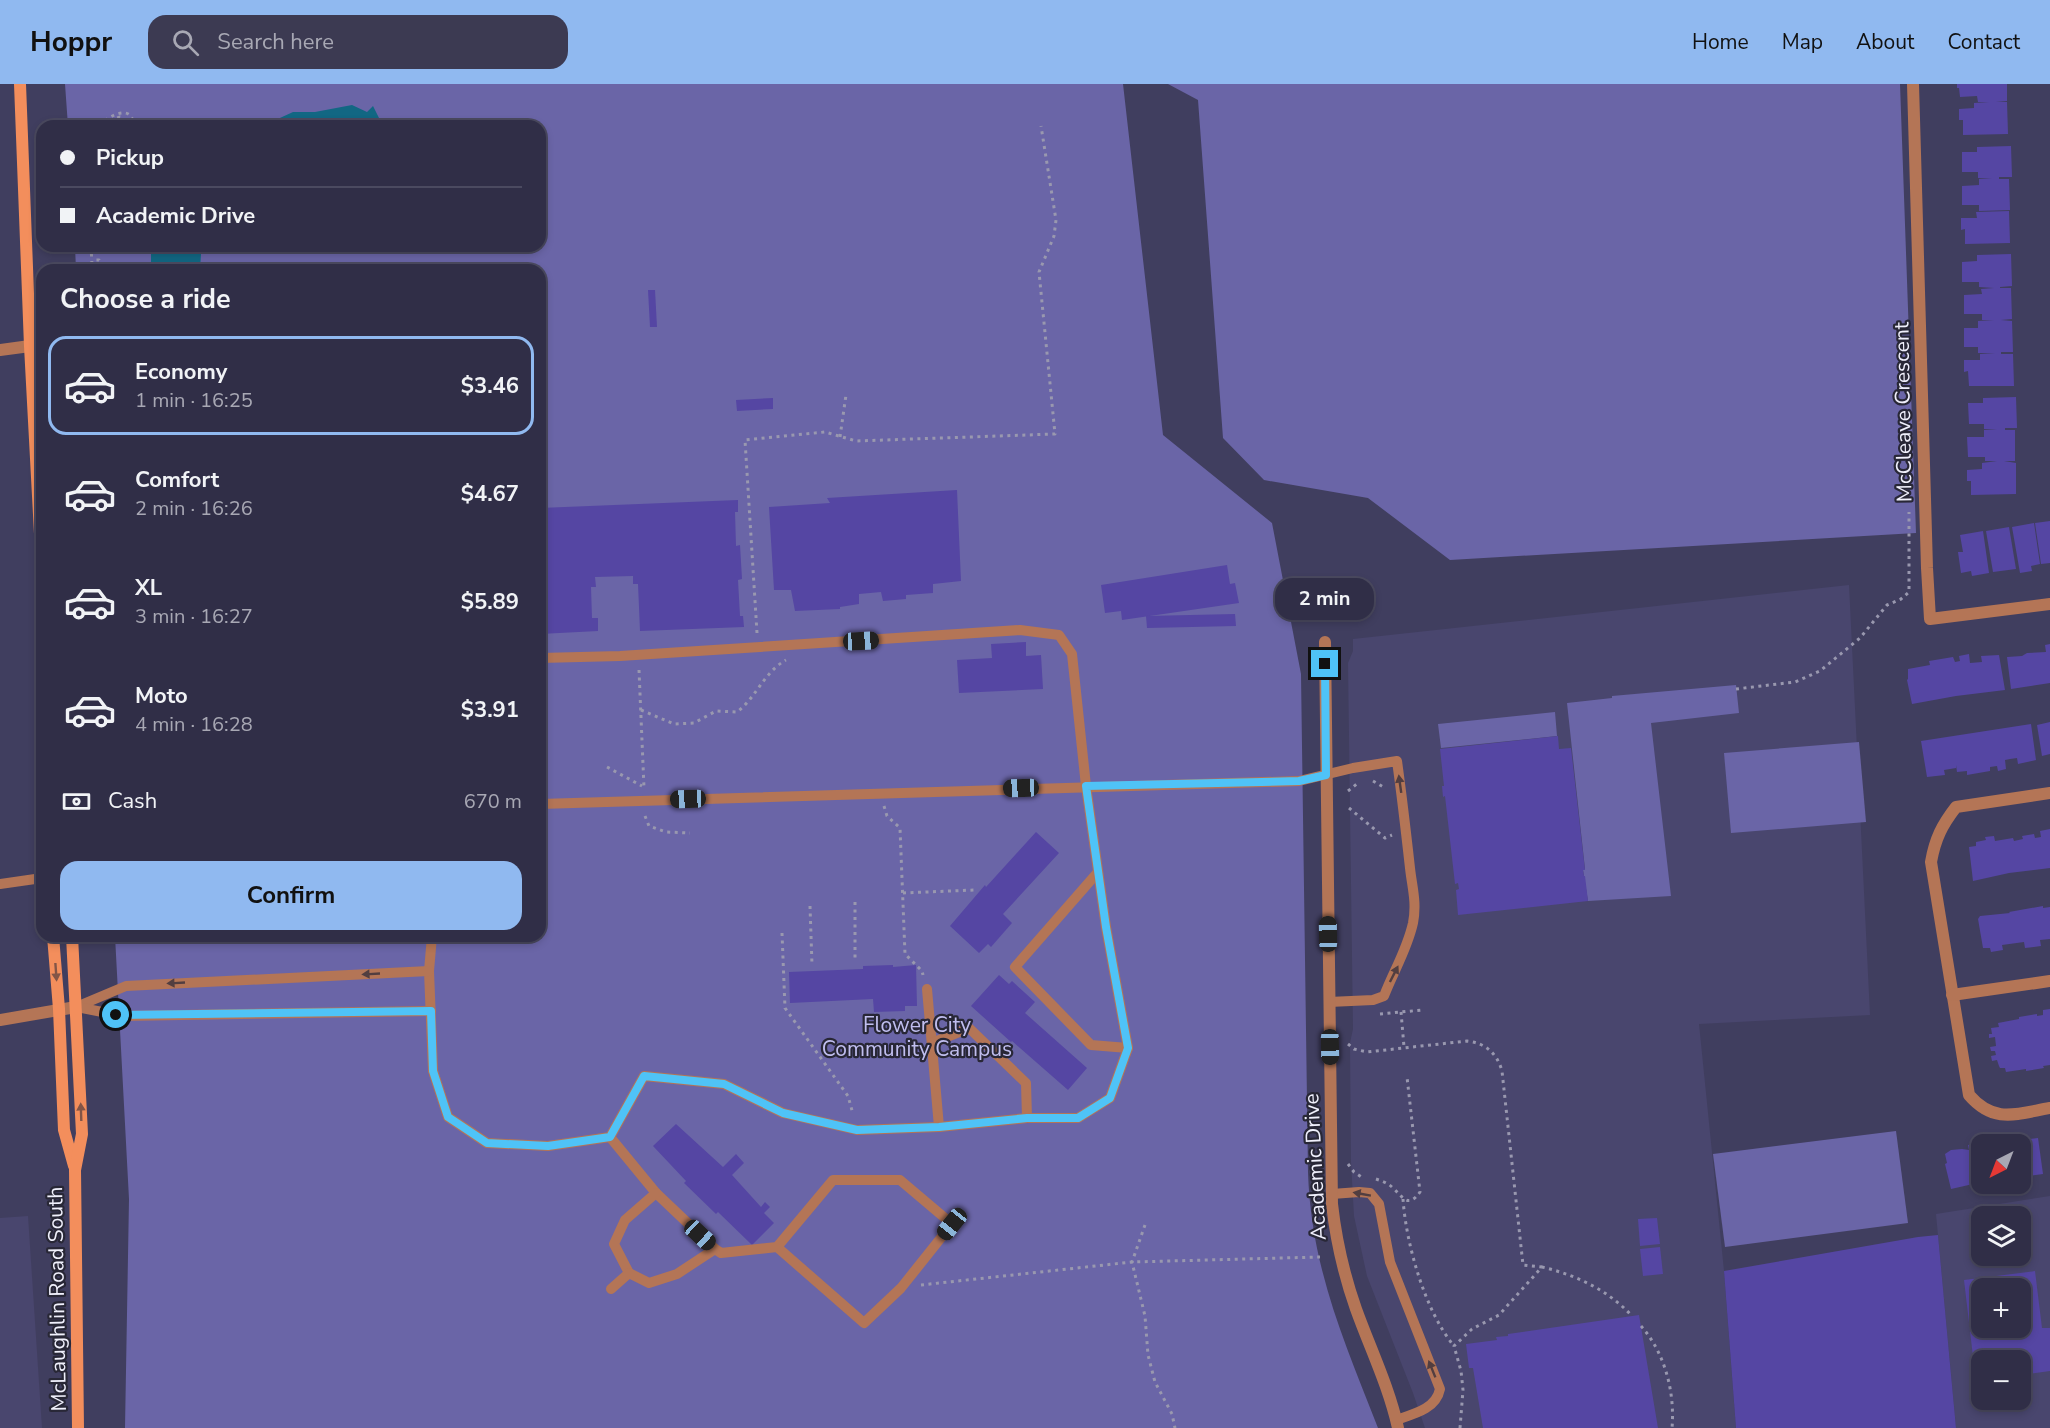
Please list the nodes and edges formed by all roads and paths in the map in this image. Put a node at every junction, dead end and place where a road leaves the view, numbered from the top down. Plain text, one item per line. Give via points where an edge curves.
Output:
1 (20, 84) edge
2 (1913, 84) edge
3 (105, 120) edge
4 (132, 120) edge
5 (1041, 126) dead end
6 (92, 252) edge
7 (92, 263) joint
8 (102, 264) edge
9 (30, 346) junction
10 (0, 350) edge
11 (846, 395) dead end
12 (840, 436) junction
13 (36, 458) edge
14 (1908, 503) dead end
15 (2050, 604) edge
16 (757, 633) dead end
17 (1324, 642) dead end
18 (546, 658) edge
19 (788, 660) dead end
20 (639, 670) dead end
21 (1736, 689) dead end
22 (641, 710) junction
23 (607, 767) dead end
24 (1326, 775) junction
25 (1370, 780) dead end
26 (1362, 782) dead end
27 (1086, 786) junction
28 (644, 787) junction
29 (1348, 791) dead end
30 (1388, 792) dead end
31 (880, 793) junction
32 (2050, 793) edge
33 (645, 800) junction
34 (546, 804) edge
35 (1349, 808) dead end
36 (1393, 828) dead end
37 (690, 833) dead end
38 (1098, 872) junction
39 (36, 879) edge
40 (0, 884) edge
41 (974, 890) dead end
42 (903, 893) junction
43 (855, 902) dead end
44 (810, 906) dead end
45 (782, 933) dead end
46 (53, 942) edge
47 (72, 942) edge
48 (431, 942) edge
49 (855, 962) dead end
50 (812, 965) dead end
51 (429, 971) junction
52 (2050, 981) edge
53 (927, 989) joint
54 (1952, 995) junction
55 (1329, 1002) junction
56 (76, 1007) junction
57 (58, 1009) junction
58 (1422, 1010) dead end
59 (431, 1011) junction
60 (1401, 1012) junction
61 (1376, 1015) dead end
62 (0, 1020) edge
63 (932, 1043) junction
64 (1348, 1044) dead end
65 (1404, 1047) junction
66 (1128, 1048) junction
67 (1407, 1077) dead end
68 (2050, 1108) edge
69 (1027, 1118) junction
70 (939, 1127) junction
71 (857, 1130) junction
72 (610, 1137) junction
73 (1348, 1164) dead end
74 (75, 1170) junction
75 (656, 1193) junction
76 (1332, 1194) junction
77 (1403, 1199) junction
78 (1145, 1225) dead end
79 (777, 1247) junction
80 (715, 1249) junction
81 (1320, 1257) dead end
82 (1132, 1262) junction
83 (1542, 1268) junction
84 (629, 1273) junction
85 (901, 1288) junction
86 (611, 1289) dead end
87 (1632, 1316) dead end
88 (1641, 1326) dead end
89 (1454, 1346) junction
90 (1397, 1424) edge
91 (78, 1428) edge
92 (1175, 1428) edge
93 (1460, 1428) edge
94 (1672, 1428) edge

1 - 9 main road
2 - 15 street, McCleave Crescent via 1930,619
3 - 4 path via 122,112
5 - 12 path via 1056,220 1054,236 1039,272 1055,434 856,441
6 - 7 path
7 - 8 path via 96,259
9 - 10 street
9 - 13 main road
11 - 12 path
12 - 16 path via 825,432 745,440
14 - 21 path via 1909,592 1887,605 1860,638 1820,671 1795,682
17 - 24 street, Academic Drive
18 - 27 lane via 1020,630 1059,634 1072,654
19 - 22 path via 769,675 737,712 716,711 694,723 674,724
20 - 22 path
22 - 28 path
23 - 28 path
24 - 27 lane via 1299,781
24 - 55 street, Academic Drive
55 -> 24 lane via 1384,996 1402,958 1413,922 1415,896 1397,762
25 - 30 path
26 - 29 path
27 - 31 lane
27 - 38 lane
28 - 33 path
31 - 33 lane
31 - 42 path via 886,816 900,828
32 - 54 street via 1956,807 1943,823 1931,862
33 - 34 lane
33 - 37 path via 644,815 650,826 666,832
35 - 36 path via 1385,838 1393,835
38 - 66 lane
38 - 66 lane via 1015,967 1091,1045
39 - 40 lane
41 - 42 path
42 - 53 path via 905,954 922,971
43 - 49 path
44 - 50 path
45 - 71 path via 785,1008 848,1096
46 -> 57 main road, McLaughlin Road South
47 - 56 main road, McLaughlin Road South
48 - 51 lane
51 -> 56 lane via 126,986
51 - 59 lane
52 - 54 street
53 - 63 lane
54 - 68 street via 1969,1095 1978,1105 2003,1116
55 - 76 street, Academic Drive
56 - 57 street
56 - 59 lane via 122,1016
74 -> 56 main road, McLaughlin Road South via 82,1134
57 - 62 street
57 - 74 main road, McLaughlin Road South via 64,1130
58 - 60 path
59 - 72 lane via 433,1071 448,1117 487,1143 548,1146
60 - 61 path
60 - 65 path
63 - 69 lane via 969,1028 1026,1083
63 - 70 lane
64 - 65 path via 1367,1052
65 - 83 path via 1475,1042 1499,1062 1523,1265
66 - 69 lane via 1110,1098 1078,1118
67 - 77 path via 1420,1192 1416,1198
69 - 70 lane
70 - 71 lane
71 - 72 lane via 783,1113 724,1084 644,1076
72 - 75 lane
73 - 77 path via 1364,1178 1388,1184
74 - 91 main road, McLaughlin Road South
75 - 80 lane
75 - 84 lane via 625,1220 614,1244
76 - 90 street, Academic Drive via 1349,1288
90 -> 76 lane via 1432,1405 1440,1389 1390,1262 1379,1204 1370,1193
77 - 89 path via 1406,1229 1417,1268 1437,1322
78 - 82 path
79 - 80 lane via 721,1253
79 - 85 lane via 864,1323
79 - 85 lane via 833,1180 900,1180 952,1224
80 - 84 lane via 677,1274 649,1283
81 - 82 path
82 - 85 path
82 - 92 path via 1145,1316 1148,1355
83 - 87 path via 1587,1283 1620,1303
83 - 89 path via 1499,1315 1472,1329
84 - 86 lane
88 - 94 path via 1656,1348 1670,1384
89 - 93 path via 1463,1390

